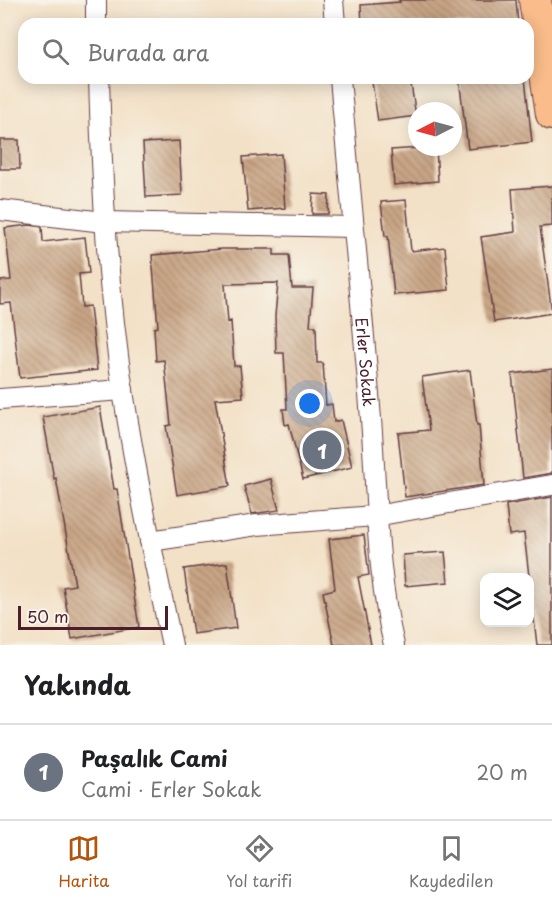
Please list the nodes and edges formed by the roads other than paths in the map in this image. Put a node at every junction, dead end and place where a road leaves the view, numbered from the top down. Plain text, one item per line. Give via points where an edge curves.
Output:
1 (96, 0) edge
2 (333, 0) edge
3 (535, 0) edge
4 (96, 18) edge
5 (334, 18) edge
6 (99, 84) edge
7 (341, 84) edge
8 (552, 114) edge
9 (0, 210) edge
10 (104, 222) junction
11 (353, 227) junction
12 (123, 390) junction
13 (0, 399) edge
14 (552, 485) edge
15 (375, 516) junction
16 (150, 541) junction
17 (172, 645) edge
18 (394, 645) edge

1 - 4 street
2 - 5 street
3 - 8 main road
6 - 10 street
7 - 11 street, Erler Sokak
9 - 10 street
10 - 11 street
10 - 12 street
11 - 15 street, Erler Sokak via 376,487
12 - 13 street
12 - 16 street
14 - 15 street
15 - 16 street via 257,525
15 - 18 street, Erler Sokak
16 - 17 street

